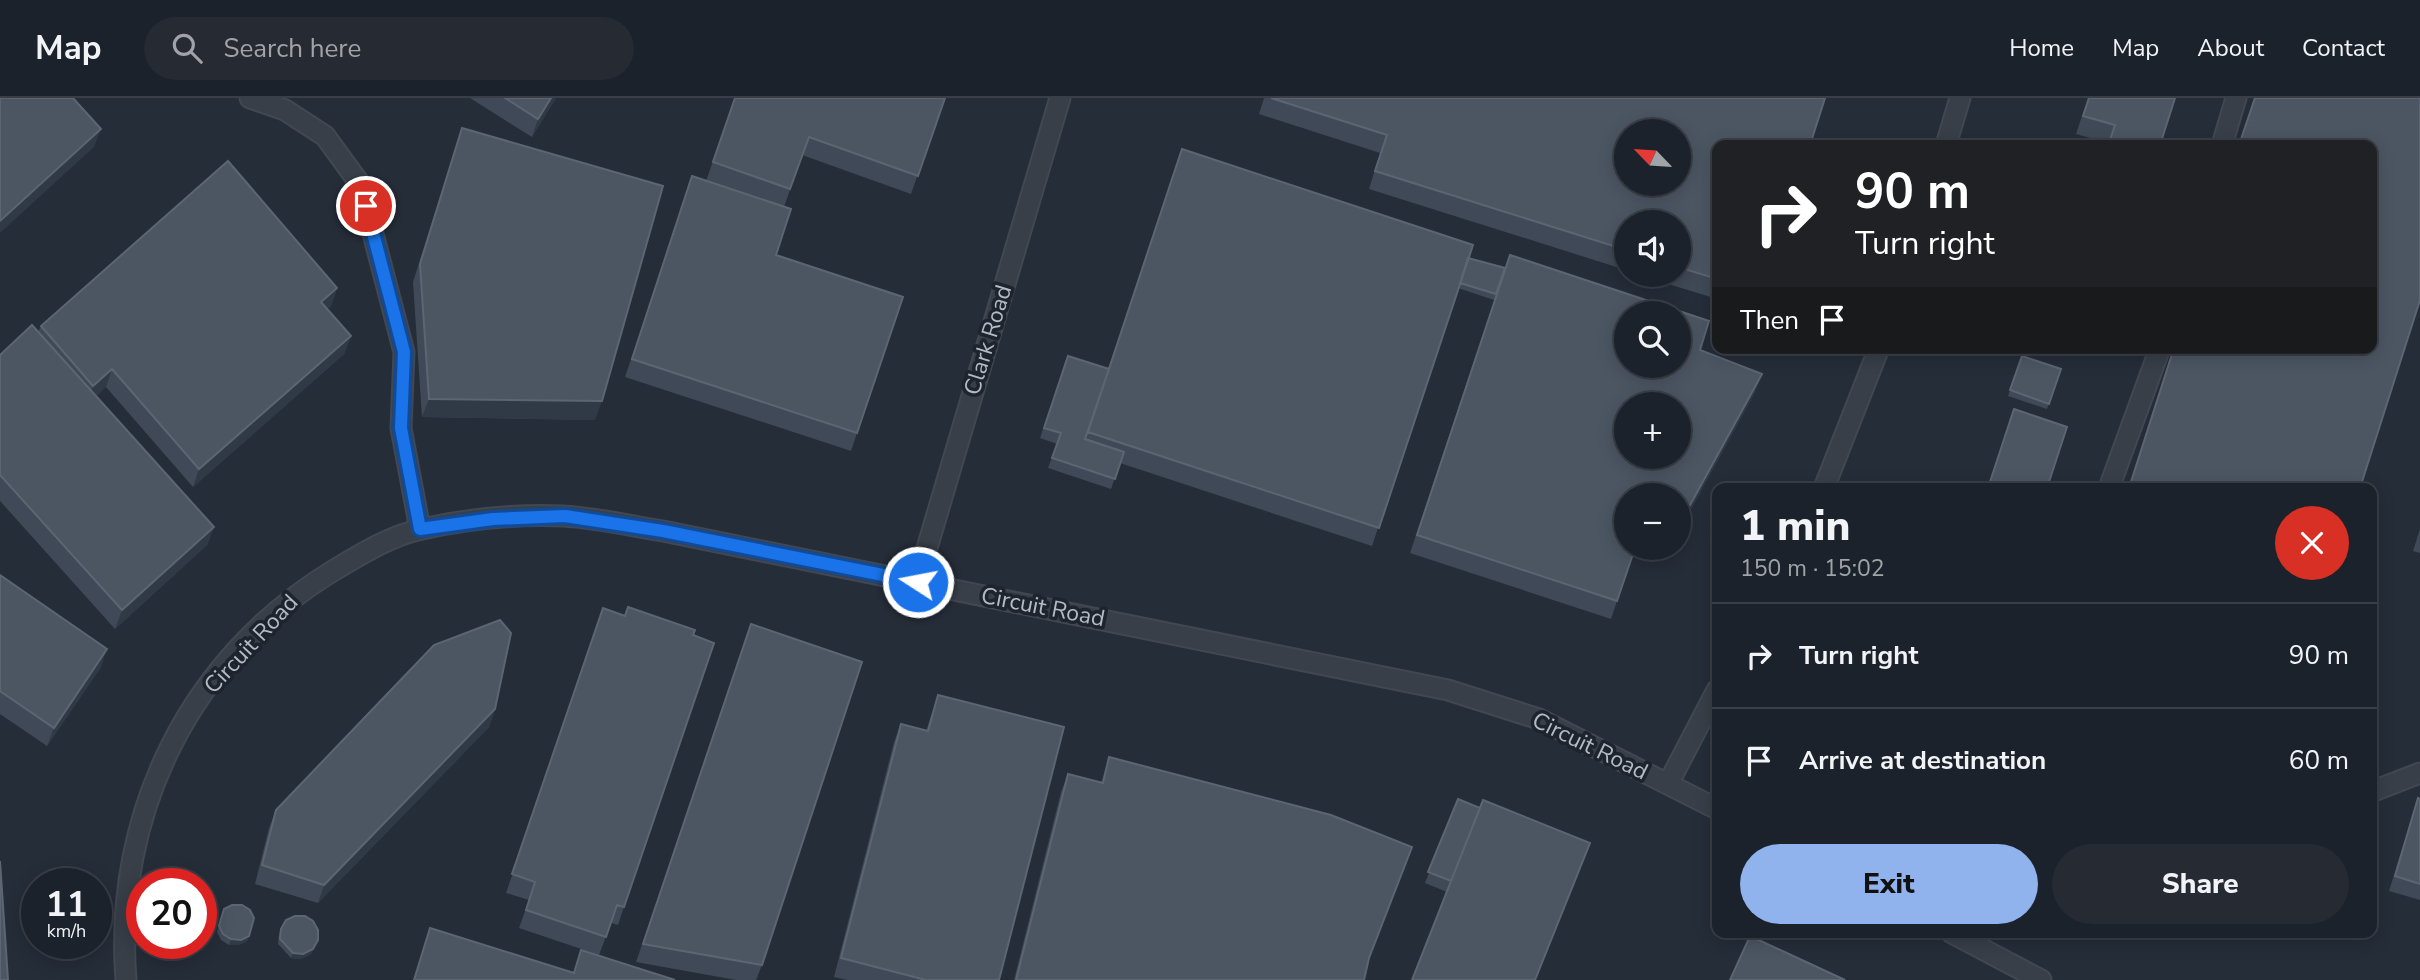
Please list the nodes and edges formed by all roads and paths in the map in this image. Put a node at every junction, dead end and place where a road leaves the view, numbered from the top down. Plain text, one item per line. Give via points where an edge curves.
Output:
1 (250, 98) edge
2 (1060, 98) edge
3 (1960, 98) edge
4 (2236, 98) edge
5 (1947, 140) edge
6 (2223, 140) edge
7 (1877, 354) edge
8 (2158, 354) edge
9 (1826, 483) edge
10 (2111, 483) edge
11 (420, 529) junction
12 (918, 582) junction
13 (1712, 699) edge
14 (2420, 774) edge
15 (1668, 783) junction
16 (2377, 790) edge
17 (1712, 806) edge
18 (1961, 938) edge
19 (126, 980) edge
20 (2041, 980) edge

1 - 11 lane via 285,110 325,136 360,184 404,352 401,428
2 - 12 lane, Clark Road
3 - 5 lane
4 - 6 lane
7 - 9 lane
8 - 10 lane
11 - 12 lane, Circuit Road via 565,516
11 - 19 lane, Circuit Road via 374,546 297,593 239,649 184,717 152,787 133,852 122,932
12 - 15 lane, Circuit Road via 1448,690 1539,719
13 - 15 lane
14 - 16 lane
15 - 17 lane, Circuit Road
18 - 20 lane

